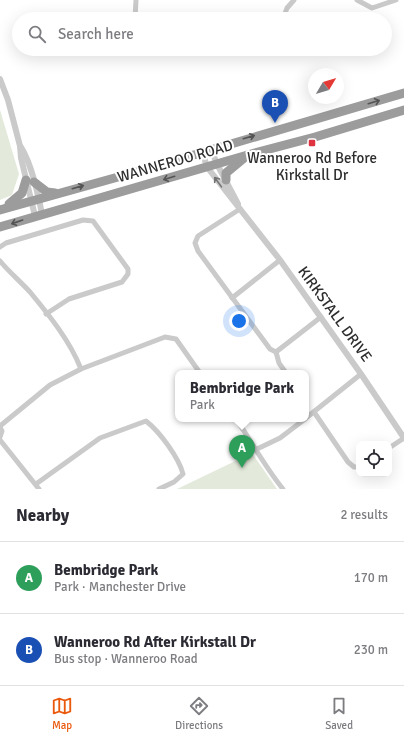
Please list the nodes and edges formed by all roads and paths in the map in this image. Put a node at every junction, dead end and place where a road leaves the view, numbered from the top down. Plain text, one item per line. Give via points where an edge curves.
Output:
1 (136, 0) edge
2 (294, 0) edge
3 (357, 0) edge
4 (396, 0) edge
5 (135, 12) edge
6 (286, 12) edge
7 (0, 79) edge
8 (404, 93) edge
9 (404, 110) edge
10 (211, 149) junction
11 (202, 151) junction
12 (250, 154) junction
13 (216, 164) junction
14 (207, 167) junction
15 (226, 180) junction
16 (30, 181) junction
17 (59, 193) junction
18 (35, 199) junction
19 (0, 209) edge
20 (240, 209) junction
21 (38, 215) junction
22 (0, 227) edge
23 (0, 246) edge
24 (280, 260) junction
25 (0, 261) edge
26 (232, 298) junction
27 (46, 314) junction
28 (321, 318) junction
29 (276, 352) junction
30 (81, 369) junction
31 (198, 370) edge
32 (284, 370) edge
33 (361, 374) junction
34 (314, 412) junction
35 (309, 416) edge
36 (238, 422) edge
37 (302, 422) edge
38 (0, 427) edge
39 (0, 437) edge
40 (404, 438) edge
41 (0, 440) edge
42 (392, 446) edge
43 (257, 449) junction
44 (356, 467) edge
45 (37, 487) edge
46 (159, 489) edge
47 (283, 489) edge

1 - 5 street
2 - 6 street
3 - 4 street via 372,8
7 - 16 street via 20,146 26,155
10 -> 8 highway, WANNEROO ROAD
9 - 12 highway, WANNEROO ROAD
10 - 11 highway, WANNEROO ROAD
10 - 13 street, KIRKSTALL DRIVE
11 - 14 street, KIRKSTALL DRIVE
17 -> 11 highway, WANNEROO ROAD
12 - 13 highway, WANNEROO ROAD
12 - 15 highway via 226,173
13 - 14 highway, WANNEROO ROAD
13 - 15 street, KIRKSTALL DRIVE
20 -> 14 street, KIRKSTALL DRIVE
14 -> 21 highway, WANNEROO ROAD
15 - 20 street, KIRKSTALL DRIVE
16 - 17 highway via 47,192
16 - 18 street
16 - 19 highway via 18,198
17 - 18 highway, WANNEROO ROAD
18 - 19 highway, WANNEROO ROAD
18 - 21 street
20 - 24 street, KIRKSTALL DRIVE
20 - 26 street via 198,236 195,243
21 -> 22 highway, WANNEROO ROAD
23 - 27 street via 83,220 93,221 128,269 128,274 122,282 69,299
24 - 26 street
24 - 28 street, KIRKSTALL DRIVE
25 - 27 street via 30,292
26 - 29 street via 270,349
27 - 30 street via 74,352
28 - 29 street
28 - 33 street, KIRKSTALL DRIVE
29 - 32 street
30 - 31 street via 165,336 176,339
30 - 38 street via 50,385
33 - 34 street
33 - 40 street, KIRKSTALL DRIVE
34 - 35 street
34 - 44 street via 348,462
36 - 43 street
37 - 43 street via 280,438
38 - 39 street
40 - 42 street
41 - 45 street
43 - 47 street via 266,469
45 - 46 street via 100,438 146,422 154,427 180,464 183,474 174,482

